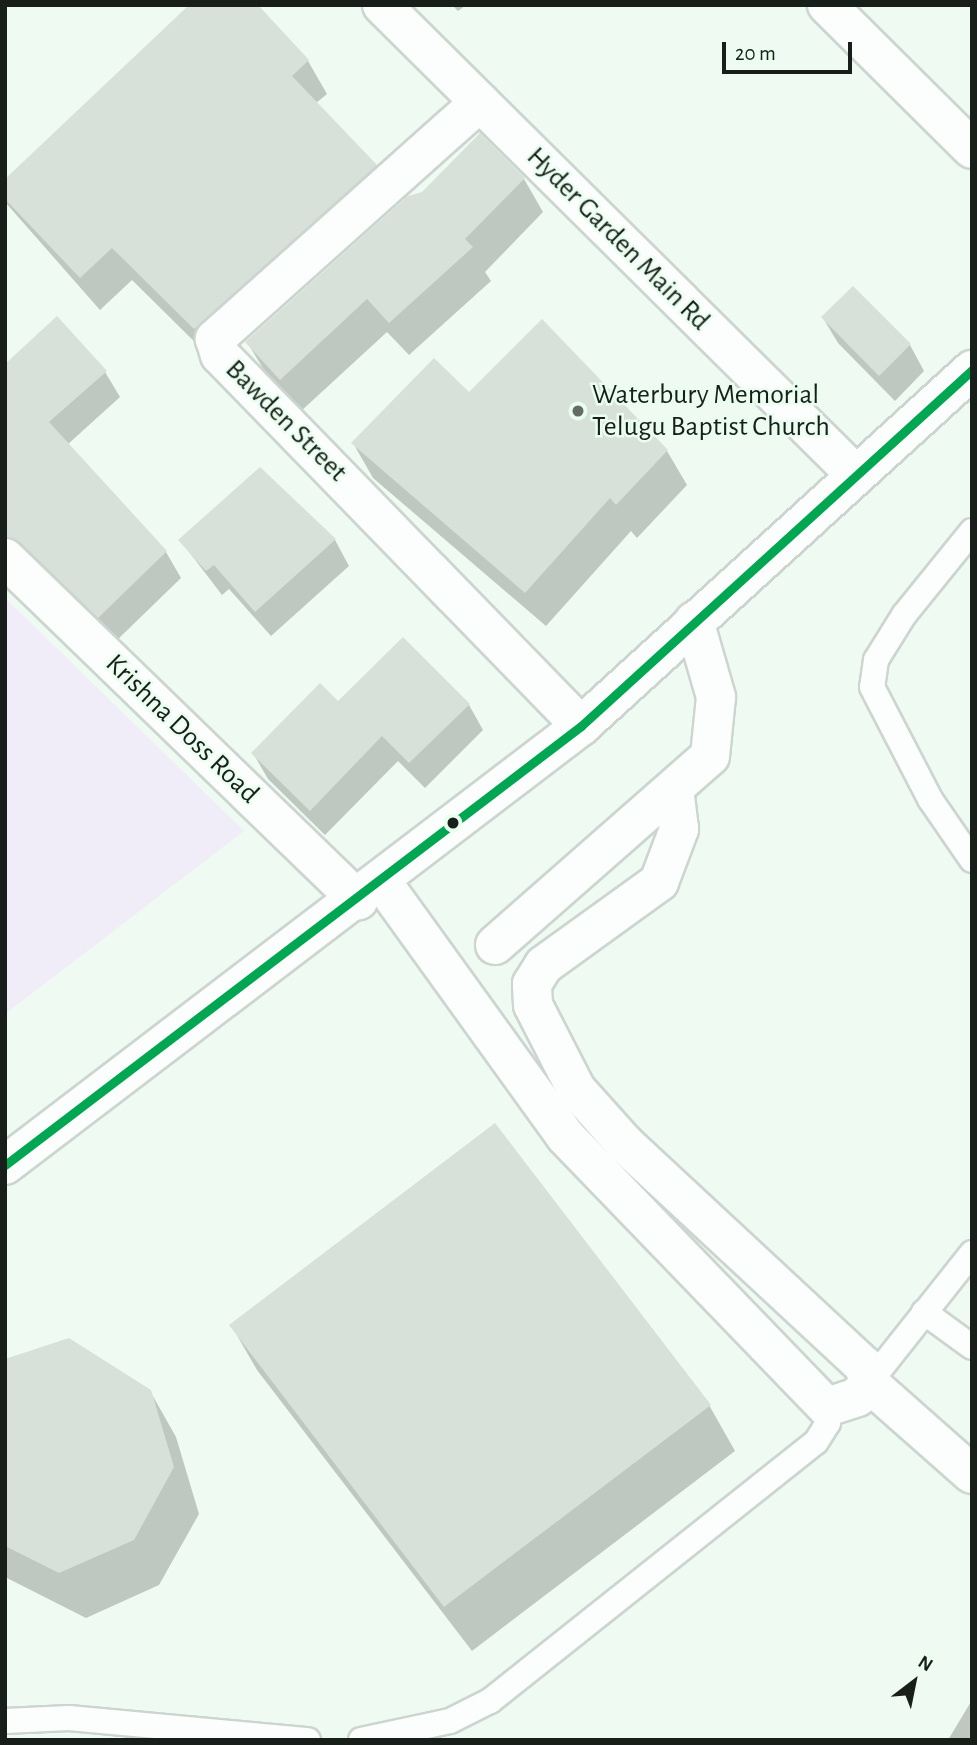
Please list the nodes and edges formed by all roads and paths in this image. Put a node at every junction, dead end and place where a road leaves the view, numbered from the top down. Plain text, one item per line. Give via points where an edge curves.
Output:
1 (382, 5) edge
2 (827, 5) edge
3 (480, 102) junction
4 (972, 149) edge
5 (972, 370) edge
6 (854, 473) junction
7 (972, 531) edge
8 (5, 558) edge
9 (694, 621) junction
10 (581, 726) junction
11 (674, 791) junction
12 (972, 860) edge
13 (370, 891) junction
14 (495, 945) dead end
15 (5, 1165) edge
16 (972, 1253) edge
17 (924, 1312) junction
18 (972, 1347) edge
19 (869, 1383) junction
20 (827, 1407) junction
21 (972, 1474) edge
22 (5, 1721) edge
23 (308, 1740) edge
24 (361, 1740) edge

1 - 3 street, Hyder Garden Main Rd
2 - 4 street
3 - 6 street, Hyder Garden Main Rd
3 - 10 street, Bawden Street via 215,339 220,355
5 - 6 street
6 - 9 street
7 - 12 lane via 904,615 876,660 872,687 930,799
8 - 13 street, Krishna Doss Road
9 - 10 street
9 - 11 street via 716,697 715,742
10 - 13 street
11 - 14 street
11 - 19 street via 679,829 659,882 544,965 532,984 533,1005 593,1108 864,1367
13 - 15 street
13 - 20 street, Krishna Doss Road via 503,1049 565,1136
16 - 17 lane
17 - 18 lane
17 - 19 lane
19 - 20 street via 857,1398
19 - 21 street
20 - 24 lane via 828,1423 816,1442 490,1702 450,1721
22 - 23 lane via 69,1718

